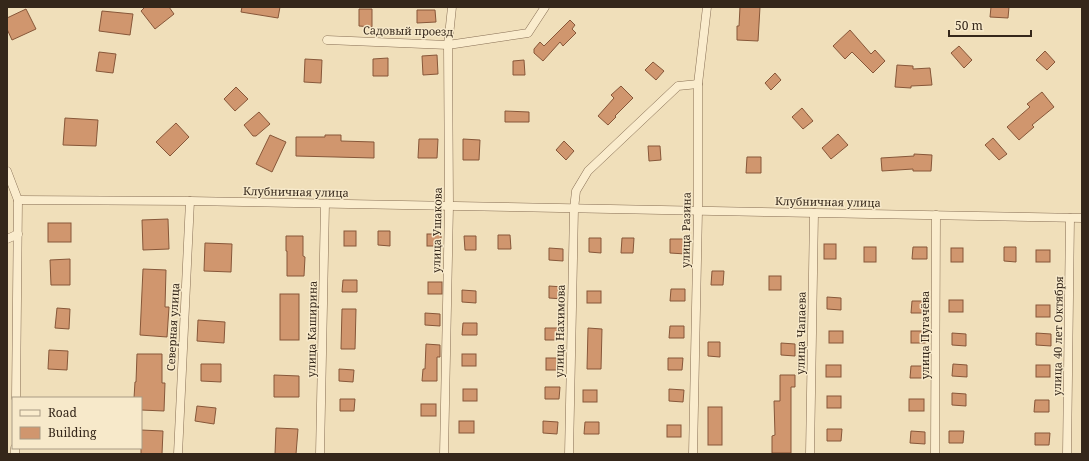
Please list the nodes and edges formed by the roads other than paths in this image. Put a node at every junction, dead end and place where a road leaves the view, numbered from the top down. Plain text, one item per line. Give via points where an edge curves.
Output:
1 (452, 7) edge
2 (545, 7) edge
3 (707, 7) edge
4 (327, 40) dead end
5 (448, 44) junction
6 (698, 84) junction
7 (7, 171) edge
8 (18, 200) junction
9 (190, 202) junction
10 (326, 204) junction
11 (449, 206) junction
12 (574, 209) junction
13 (698, 211) junction
14 (814, 213) junction
15 (936, 215) junction
16 (1070, 218) junction
17 (1082, 218) edge
18 (18, 234) junction
19 (7, 239) edge
20 (16, 397) edge
21 (178, 454) edge
22 (320, 454) edge
23 (444, 454) edge
24 (569, 454) edge
25 (692, 454) edge
26 (810, 454) edge
27 (935, 454) edge
28 (1067, 454) edge

1 - 5 street, улица Ушакова
2 - 5 street, Садовый проезд via 528,33
3 - 6 street, улица Разина
4 - 5 street, Садовый проезд
5 - 11 street, улица Ушакова
6 - 12 street via 678,86 588,170 576,191
6 - 13 street, улица Разина
7 - 8 street
8 - 9 street, Клубничная улица
8 - 18 street
9 - 10 street, Клубничная улица
9 - 21 street, Северная улица
10 - 11 street, Клубничная улица
10 - 22 street, улица Каширина
11 - 12 street, Клубничная улица
11 - 23 street, улица Ушакова
12 - 13 street, Клубничная улица
12 - 24 street, улица Нахимова
13 - 14 street, Клубничная улица
13 - 25 street, улица Разина
14 - 15 street, Клубничная улица
14 - 26 street, улица Чапаева
15 - 16 street, Клубничная улица
15 - 27 street, улица Пугачёва
16 - 17 street, Клубничная улица
16 - 28 street, улица 40 лет Октября
18 - 19 street
18 - 20 street

